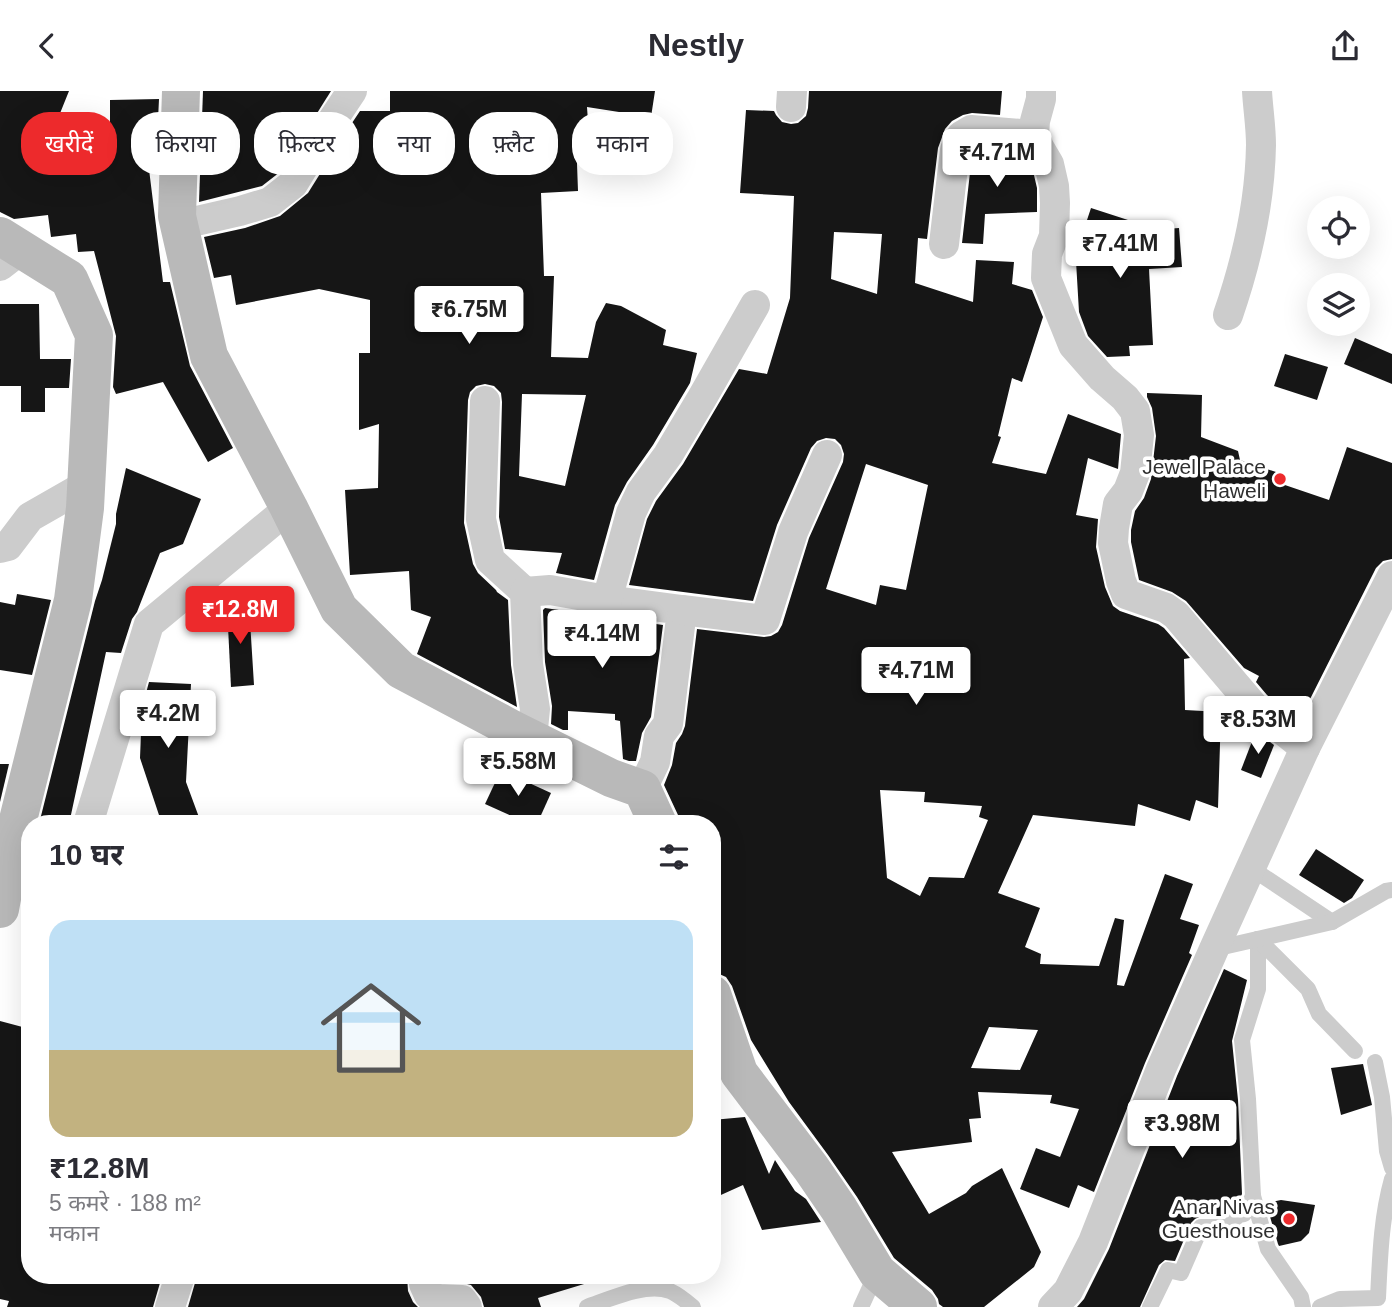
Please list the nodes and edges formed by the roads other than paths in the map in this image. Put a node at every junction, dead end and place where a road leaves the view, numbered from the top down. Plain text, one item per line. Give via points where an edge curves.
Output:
1 (181, 91) edge
2 (352, 91) edge
3 (1041, 91) edge
4 (1257, 91) edge
5 (1034, 135) junction
6 (179, 225) junction
7 (944, 244) dead end
8 (7, 251) edge
9 (755, 305) dead end
10 (1228, 315) dead end
11 (485, 401) dead end
12 (827, 455) dead end
13 (86, 485) junction
14 (289, 508) junction
15 (0, 548) edge
16 (1392, 576) edge
17 (525, 592) junction
18 (607, 600) junction
19 (682, 610) junction
20 (532, 739) junction
21 (1305, 748) junction
22 (642, 789) junction
23 (91, 815) edge
24 (654, 815) edge
25 (1251, 868) junction
26 (1392, 890) edge
27 (0, 909) edge
28 (1332, 922) junction
29 (1258, 939) junction
30 (1214, 949) junction
31 (721, 1020) edge
32 (1355, 1051) dead end
33 (1375, 1062) dead end
34 (1392, 1168) edge
35 (1392, 1179) edge
36 (1253, 1196) junction
37 (877, 1272) junction
38 (177, 1284) edge
39 (424, 1284) edge
40 (170, 1307) edge
41 (467, 1307) edge
42 (587, 1307) edge
43 (693, 1307) edge
44 (861, 1307) edge
45 (918, 1307) edge
46 (1053, 1307) edge
47 (1150, 1307) edge
48 (1303, 1307) edge
49 (1320, 1307) edge

1 - 6 street
2 - 6 street via 293,184 270,202
3 - 5 street
4 - 10 street via 1261,143 1255,217
5 - 7 street via 971,130 961,136 955,150
5 - 21 street via 1054,186 1056,219 1046,278 1073,345 1135,411 1139,435 1135,473 1118,504 1113,543 1126,594 1176,615 1255,708
6 - 14 street via 209,356
8 - 13 street via 69,279 94,335
9 - 18 street via 641,492
11 - 17 street via 481,519 490,560
12 - 19 street via 793,532 765,620
13 - 15 street via 30,517 8,546
13 - 27 street via 73,600
14 - 20 street via 339,609 401,670
14 - 23 street via 149,624
16 - 21 street
17 - 18 street via 550,590
17 - 20 street via 535,709
18 - 19 street
19 - 22 street via 668,725 659,737 655,762
20 - 22 street
21 - 25 street
22 - 24 street
25 - 28 lane
25 - 30 street
26 - 28 lane
28 - 29 lane
29 - 30 lane
29 - 32 lane via 1308,989 1319,1014
29 - 36 lane via 1258,989 1242,1040
30 - 46 street via 1093,1242 1068,1291
31 - 37 street via 739,1073 811,1168
33 - 34 lane
35 - 49 lane via 1386,1200 1378,1299 1340,1299
36 - 47 lane via 1230,1227 1201,1227 1181,1273 1168,1271
36 - 48 lane via 1268,1249
37 - 44 lane
37 - 45 street
38 - 40 street
39 - 41 street via 429,1295 462,1300
42 - 43 lane via 654,1288 667,1290

